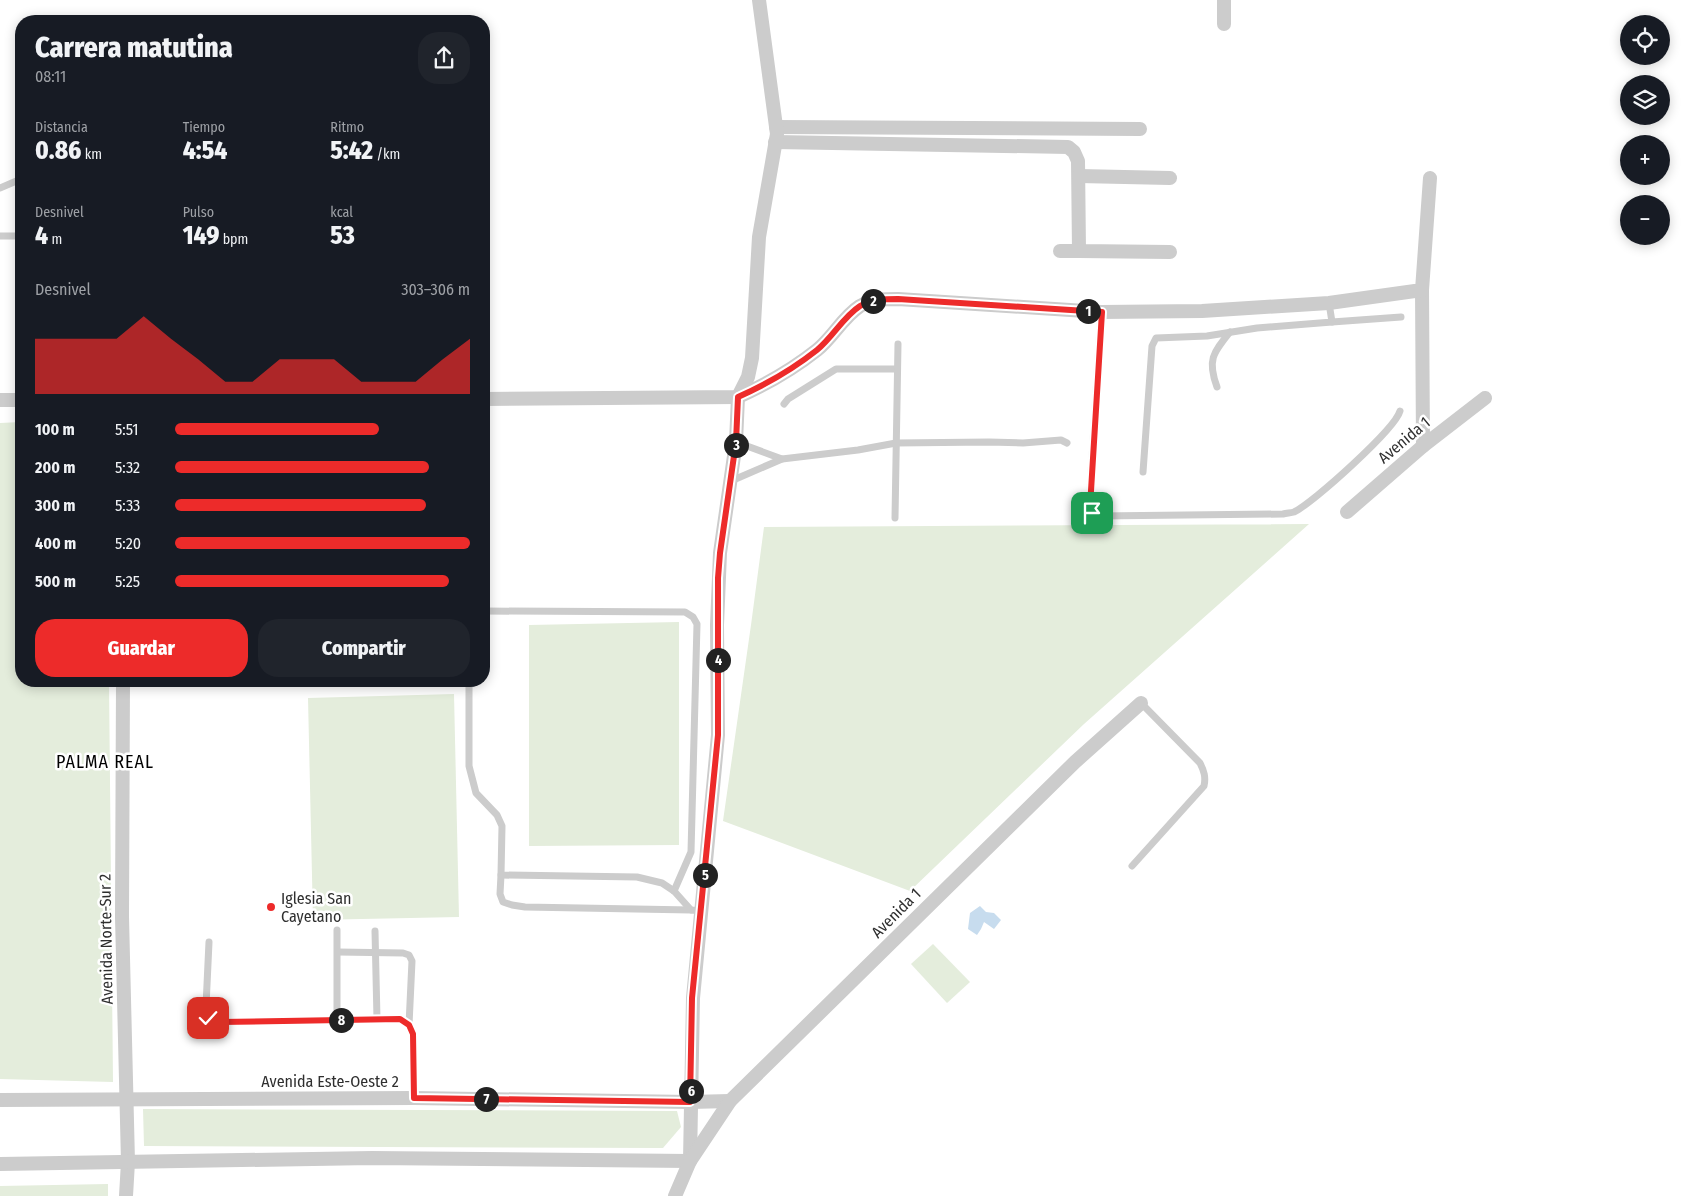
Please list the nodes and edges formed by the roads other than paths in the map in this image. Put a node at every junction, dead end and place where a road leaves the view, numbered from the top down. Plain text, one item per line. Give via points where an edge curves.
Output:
1 (759, 0) edge
2 (1224, 0) edge
3 (1224, 24) dead end
4 (776, 127) junction
5 (1140, 128) dead end
6 (775, 142) junction
7 (1079, 176) junction
8 (1170, 178) dead end
9 (1430, 178) dead end
10 (15, 182) edge
11 (0, 188) edge
12 (0, 236) edge
13 (15, 236) edge
14 (1060, 251) dead end
15 (1079, 251) junction
16 (1170, 252) dead end
17 (1422, 290) junction
18 (1330, 303) junction
19 (1102, 312) junction
20 (1401, 317) dead end
21 (1332, 322) junction
22 (1230, 332) junction
23 (898, 344) dead end
24 (897, 369) junction
25 (1217, 387) dead end
26 (738, 397) junction
27 (1485, 398) dead end
28 (490, 399) edge
29 (0, 400) edge
30 (15, 400) edge
31 (784, 404) dead end
32 (1400, 411) dead end
33 (736, 442) junction
34 (896, 443) junction
35 (1067, 443) dead end
36 (1423, 446) junction
37 (782, 459) junction
38 (1143, 472) dead end
39 (730, 481) junction
40 (1347, 512) dead end
41 (895, 518) dead end
42 (490, 611) edge
43 (123, 687) edge
44 (469, 687) edge
45 (1141, 702) joint
46 (1132, 866) dead end
47 (502, 875) junction
48 (674, 891) junction
49 (696, 910) junction
50 (338, 930) dead end
51 (375, 931) dead end
52 (209, 942) dead end
53 (338, 952) junction
54 (376, 953) junction
55 (377, 1019) junction
56 (337, 1020) junction
57 (409, 1025) junction
58 (414, 1098) junction
59 (0, 1100) edge
60 (126, 1100) junction
61 (730, 1101) junction
62 (690, 1102) junction
63 (690, 1161) junction
64 (128, 1162) junction
65 (0, 1164) edge
66 (126, 1196) edge
67 (675, 1196) edge

1 - 4 street
2 - 3 street
4 - 5 street
4 - 6 street
6 - 7 street via 1068,148 1078,161
6 - 26 street via 759,237 752,358 748,377
7 - 8 street
7 - 15 street
9 - 17 street
10 - 11 lane
12 - 13 lane
14 - 15 street
15 - 16 street
17 - 18 street
17 - 36 street
18 - 19 street via 1202,311
18 - 21 lane
19 - 26 street via 876,300 860,306 804,360
19 - 32 lane via 1090,507 1092,513 1099,516 1293,512 1353,464 1386,432
20 - 21 lane
21 - 22 lane
22 - 25 lane via 1216,349 1212,360
22 - 38 lane via 1156,338 1152,346
23 - 24 lane
24 - 31 lane via 836,370
24 - 34 lane
26 - 28 street
26 - 33 street
27 - 36 street, Avenida 1
29 - 30 street
33 - 37 lane
33 - 39 street
34 - 35 lane via 1061,440
34 - 37 lane
34 - 41 lane
36 - 40 street, Avenida 1
37 - 39 lane
39 - 49 street via 719,570 718,735
42 - 48 lane via 685,612 693,617 697,624 691,852
43 - 60 street, Avenida Norte-Sur 2 via 122,917
44 - 47 lane via 469,766 476,793 497,815 502,826
45 - 46 lane via 1200,763 1206,778 1204,786
45 - 61 street, Avenida 1 via 1068,768
47 - 48 lane via 638,877 662,883
47 - 49 lane via 500,894 503,902 512,905
48 - 49 lane
49 - 62 street
50 - 53 lane
51 - 54 lane
52 - 56 lane via 206,1006 208,1018 212,1021
53 - 54 lane
53 - 56 lane
54 - 55 lane
54 - 57 lane via 403,953 412,961
55 - 56 lane
55 - 57 lane via 400,1019
57 - 58 lane via 413,1034
58 - 60 street, Avenida Este-Oeste 2
58 - 62 street, Avenida Este-Oeste 2
59 - 60 street, Avenida Este-Oeste 2
60 - 64 street, Avenida Norte-Sur 2
61 - 62 street, Avenida Este-Oeste 2
61 - 63 street, Avenida 1
62 - 63 street
63 - 64 street via 372,1158
63 - 67 street
64 - 65 street
64 - 66 street, Avenida Norte-Sur 2

